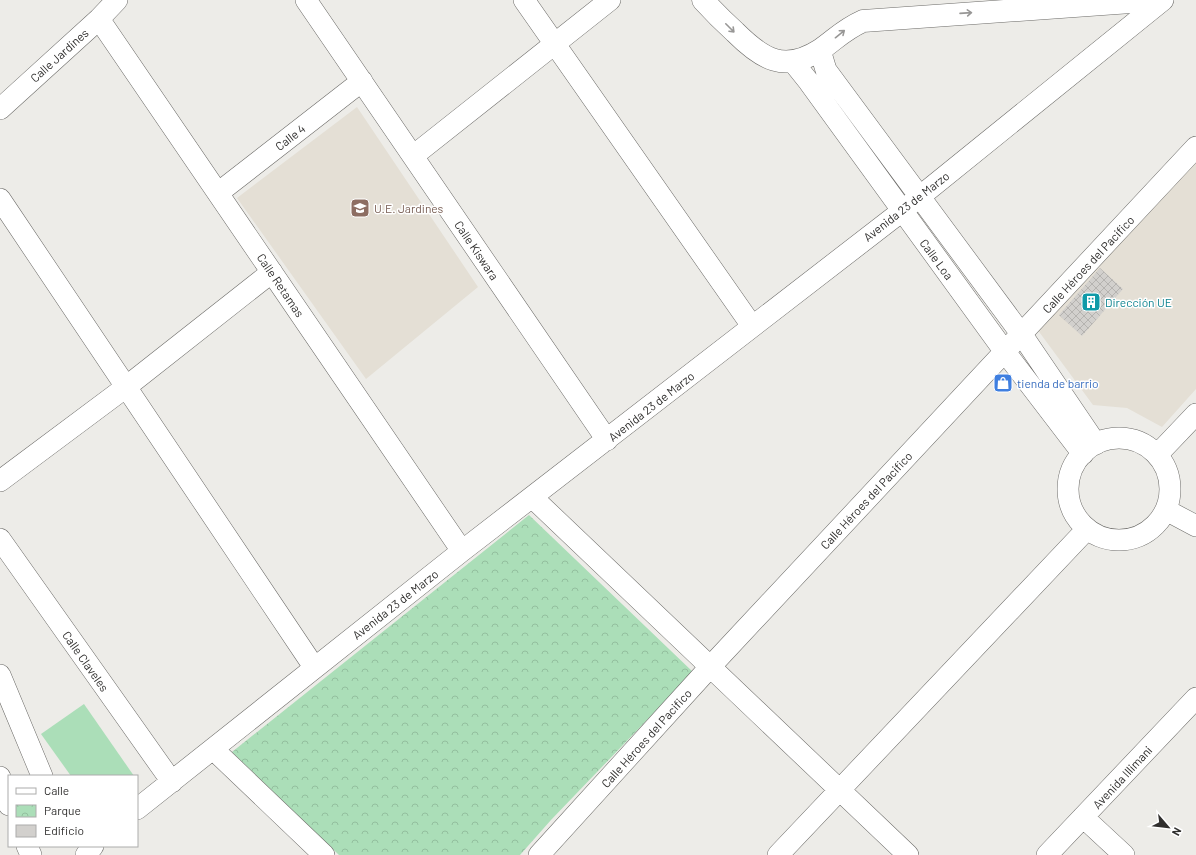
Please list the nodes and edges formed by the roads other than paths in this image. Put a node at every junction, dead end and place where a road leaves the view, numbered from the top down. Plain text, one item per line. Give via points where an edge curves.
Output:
1 (117, 0) edge
2 (306, 0) edge
3 (524, 0) edge
4 (610, 0) edge
5 (703, 0) edge
6 (1158, 0) edge
7 (1163, 0) edge
8 (99, 19) junction
9 (555, 44) junction
10 (820, 50) junction
11 (793, 62) junction
12 (362, 81) junction
13 (0, 109) edge
14 (1196, 148) edge
15 (413, 156) junction
16 (218, 193) junction
17 (919, 197) junction
18 (0, 199) edge
19 (902, 211) junction
20 (272, 272) junction
21 (752, 326) junction
22 (1022, 335) junction
23 (1005, 352) junction
24 (126, 386) junction
25 (1196, 414) edge
26 (608, 440) junction
27 (1089, 449) junction
28 (1157, 455) junction
29 (0, 481) edge
30 (532, 498) junction
31 (1166, 510) junction
32 (1196, 526) edge
33 (1087, 529) junction
34 (0, 539) edge
35 (462, 551) junction
36 (314, 667) junction
37 (710, 667) junction
38 (0, 675) edge
39 (1196, 698) edge
40 (213, 749) junction
41 (42, 775) edge
42 (0, 777) edge
43 (172, 782) junction
44 (839, 789) junction
45 (5, 802) edge
46 (138, 808) edge
47 (1083, 817) junction
48 (324, 855) edge
49 (539, 855) edge
50 (778, 855) edge
51 (908, 855) edge
52 (1047, 855) edge
53 (1124, 855) edge

1 - 8 street, Calle Jardines
2 - 12 street, Calle Kiswara
3 - 9 street
4 - 9 street
5 -> 11 street via 748,46 762,56
10 -> 6 street via 847,28 863,21
7 - 17 street, Avenida 23 de Marzo
8 - 13 street, Calle Jardines
8 - 16 street, Calle Retamas
9 - 15 street
9 - 21 street
10 - 11 street
10 - 17 street, Calle Loa via 826,70
11 - 19 street, Calle Loa
12 - 15 street, Calle Kiswara
12 - 16 street, Calle 4
14 - 22 street, Calle Héroes del Pacifico
15 - 26 street, Calle Kiswara
16 - 20 street, Calle Retamas
17 - 19 street, Avenida 23 de Marzo
17 - 22 street, Calle Loa
18 - 24 street
19 - 21 street, Avenida 23 de Marzo
19 - 23 street, Calle Loa
20 - 24 street
20 - 35 street, Calle Retamas
21 - 26 street, Avenida 23 de Marzo
22 - 23 street, Calle Héroes del Pacifico
22 - 27 street, Calle Loa
23 - 27 street, Calle Loa
23 - 37 street, Calle Héroes del Pacifico
24 - 29 street
24 - 36 street
25 - 28 street
26 - 30 street, Avenida 23 de Marzo
27 - 28 street via 1112,439 1128,439 1144,445
27 - 33 street via 1073,468 1068,484 1070,501 1076,516
28 - 31 street via 1170,481 1170,496
30 - 35 street, Avenida 23 de Marzo
30 - 37 street
31 - 32 street
31 - 33 street via 1146,533 1131,539 1100,537
33 - 44 street
34 - 43 street, Calle Claveles
35 - 36 street, Avenida 23 de Marzo
36 - 40 street, Avenida 23 de Marzo
37 - 44 street
37 - 49 street, Calle Héroes del Pacifico
38 - 41 street
39 - 47 street, Avenida Illimani
40 - 43 street, Avenida 23 de Marzo
40 - 48 street
42 - 45 street
43 - 46 street, Avenida 23 de Marzo
44 - 50 street
44 - 51 street
47 - 52 street, Avenida Illimani
47 - 53 street

